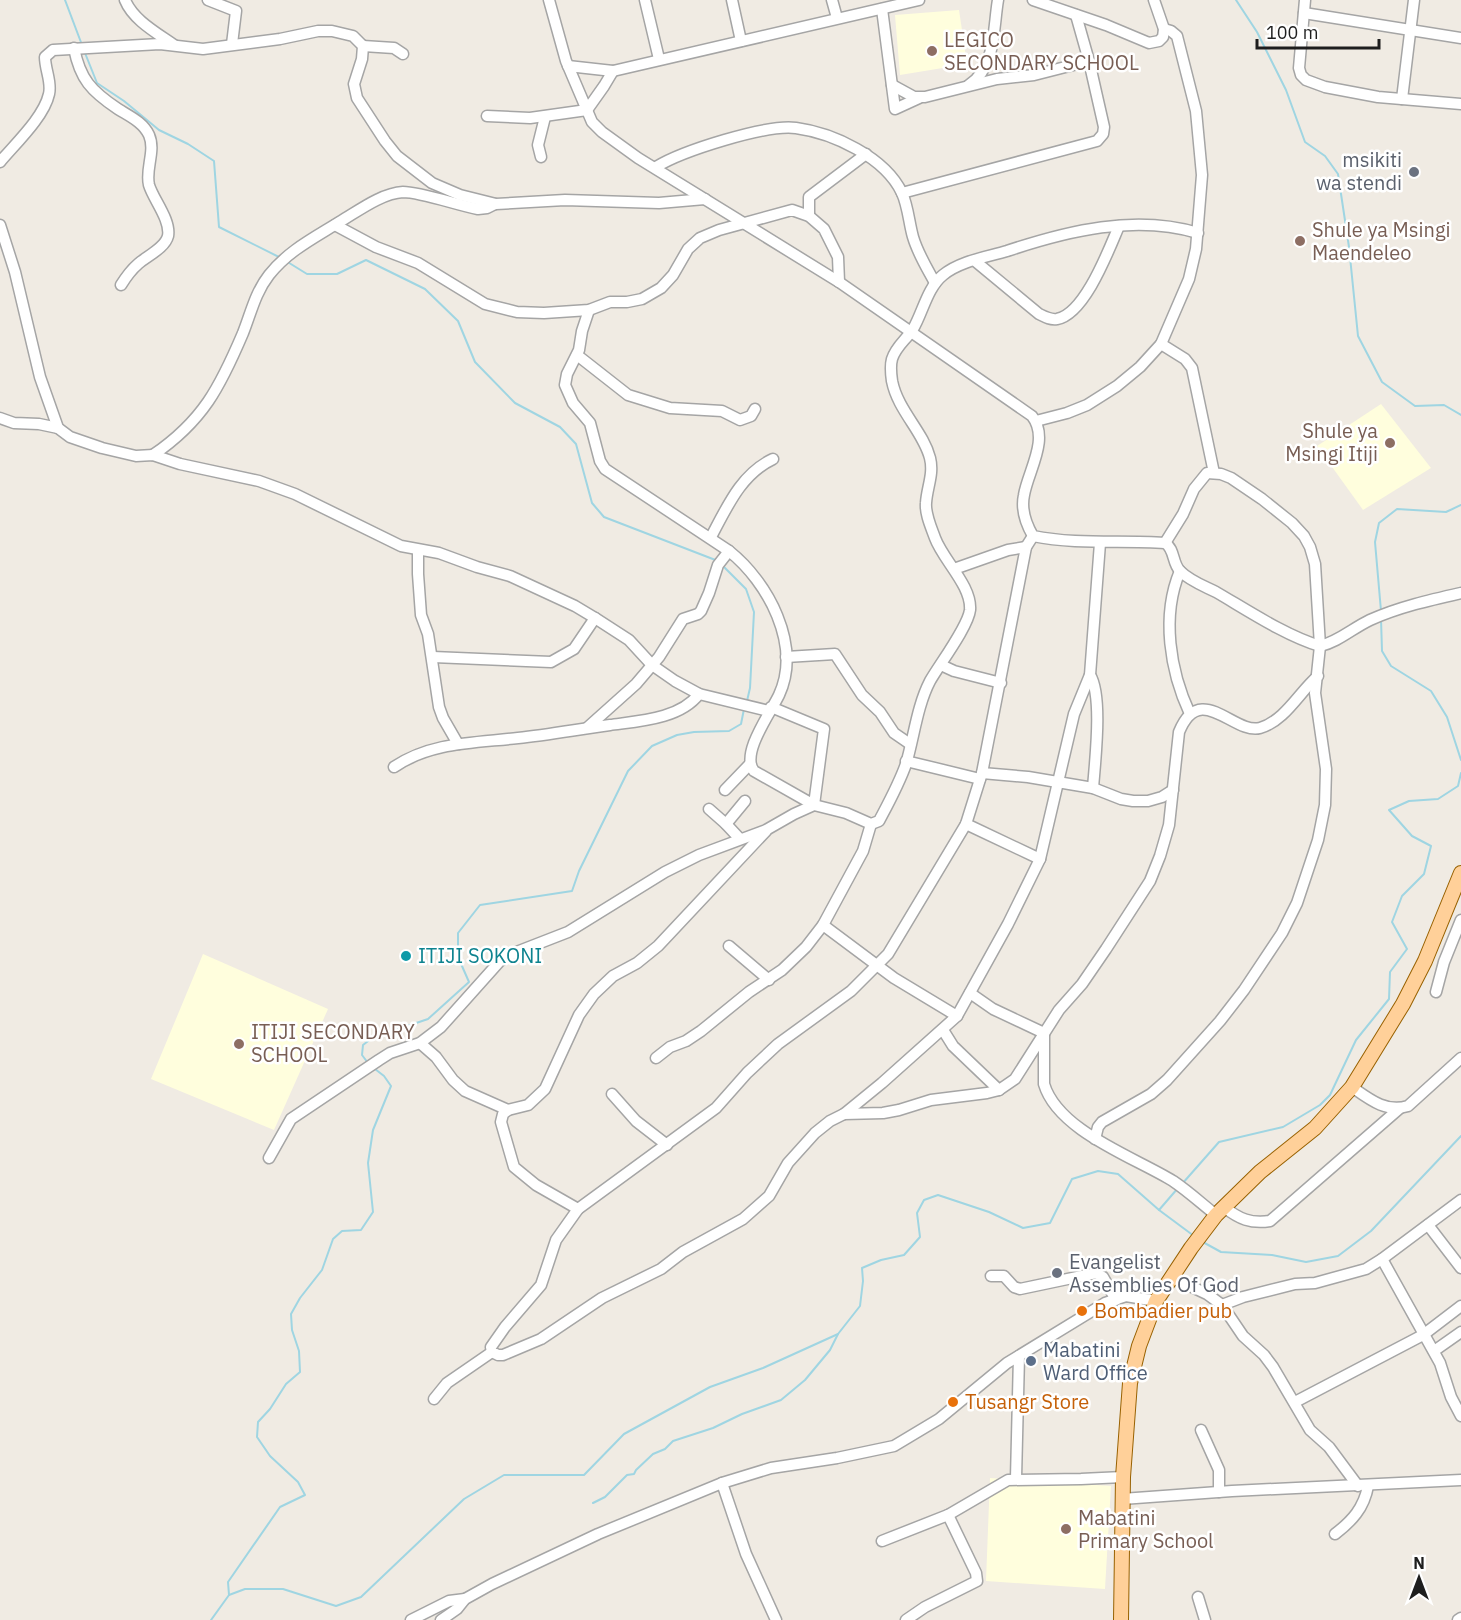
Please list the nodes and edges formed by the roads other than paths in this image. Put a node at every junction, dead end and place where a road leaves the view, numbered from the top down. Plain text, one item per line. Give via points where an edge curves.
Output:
1 (125, 0) edge
2 (208, 0) edge
3 (549, 0) edge
4 (645, 0) edge
5 (732, 0) edge
6 (832, 0) edge
7 (919, 0) edge
8 (998, 0) edge
9 (1033, 0) edge
10 (1154, 0) edge
11 (1305, 0) edge
12 (1414, 0) edge
13 (882, 9) junction
14 (1304, 13) junction
15 (1076, 15) junction
16 (837, 18) junction
17 (1164, 29) junction
18 (1411, 30) junction
19 (1461, 38) edge
20 (741, 41) junction
21 (232, 44) junction
22 (175, 45) junction
23 (363, 46) junction
24 (76, 48) junction
25 (403, 54) dead end
26 (660, 59) junction
27 (988, 59) junction
28 (1089, 61) junction
29 (568, 66) junction
30 (612, 71) junction
31 (997, 79) junction
32 (892, 85) junction
33 (963, 88) junction
34 (919, 98) junction
35 (1402, 99) junction
36 (1461, 104) edge
37 (587, 110) junction
38 (487, 116) dead end
39 (545, 117) junction
40 (866, 153) junction
41 (541, 157) dead end
42 (0, 162) edge
43 (656, 167) junction
44 (902, 193) junction
45 (705, 199) junction
46 (496, 204) junction
47 (809, 216) junction
48 (743, 223) junction
49 (0, 225) edge
50 (335, 225) junction
51 (1119, 226) junction
52 (1197, 233) junction
53 (975, 261) junction
54 (839, 282) junction
55 (935, 283) junction
56 (121, 285) dead end
57 (589, 310) junction
58 (912, 331) junction
59 (1161, 344) junction
60 (577, 355) junction
61 (755, 410) dead end
62 (0, 418) edge
63 (1036, 421) junction
64 (58, 429) junction
65 (153, 455) junction
66 (773, 459) dead end
67 (1214, 473) junction
68 (1033, 536) junction
69 (711, 537) junction
70 (1100, 543) junction
71 (1165, 543) junction
72 (1026, 547) junction
73 (418, 550) junction
74 (723, 557) junction
75 (954, 569) junction
76 (1180, 571) junction
77 (1461, 593) edge
78 (595, 618) junction
79 (1320, 646) junction
80 (433, 657) junction
81 (786, 657) junction
82 (652, 665) junction
83 (941, 665) junction
84 (1090, 675) junction
85 (1318, 676) junction
86 (1001, 683) junction
87 (699, 694) junction
88 (770, 709) junction
89 (1190, 714) junction
90 (588, 728) junction
91 (458, 744) junction
92 (910, 744) junction
93 (906, 761) junction
94 (750, 764) junction
95 (394, 767) dead end
96 (981, 776) junction
97 (1057, 783) junction
98 (1093, 788) junction
99 (725, 790) dead end
100 (1173, 790) junction
101 (745, 801) dead end
102 (814, 805) junction
103 (709, 809) dead end
104 (726, 824) junction
105 (872, 824) junction
106 (966, 824) junction
107 (766, 830) junction
108 (740, 839) junction
109 (1040, 859) junction
110 (1461, 873) edge
111 (1461, 920) edge
112 (823, 925) junction
113 (729, 946) dead end
114 (878, 965) junction
115 (769, 980) junction
116 (1436, 992) dead end
117 (970, 993) junction
118 (957, 1016) junction
119 (943, 1030) junction
120 (1044, 1034) junction
121 (420, 1042) junction
122 (656, 1058) dead end
123 (1461, 1058) edge
124 (1352, 1087) junction
125 (999, 1090) junction
126 (612, 1094) dead end
127 (1401, 1108) junction
128 (508, 1110) junction
129 (844, 1114) junction
130 (1095, 1139) junction
131 (667, 1145) junction
132 (269, 1158) dead end
133 (1461, 1200) edge
134 (578, 1209) junction
135 (1220, 1211) junction
136 (1428, 1224) junction
137 (1382, 1259) junction
138 (1461, 1268) edge
139 (991, 1276) dead end
140 (1171, 1277) junction
141 (1116, 1300) junction
142 (1156, 1301) junction
143 (1222, 1305) junction
144 (1461, 1306) edge
145 (1461, 1332) edge
146 (1424, 1335) junction
147 (1434, 1351) junction
148 (492, 1352) junction
149 (1019, 1356) junction
150 (434, 1399) dead end
151 (1295, 1402) junction
152 (1460, 1413) edge
153 (1201, 1430) dead end
154 (1123, 1477) junction
155 (1016, 1478) junction
156 (1461, 1480) edge
157 (722, 1483) junction
158 (1363, 1486) junction
159 (1219, 1491) junction
160 (1122, 1499) junction
161 (948, 1515) junction
162 (1335, 1534) dead end
163 (882, 1541) dead end
164 (1198, 1597) dead end
165 (465, 1599) junction
166 (411, 1620) edge
167 (441, 1620) edge
168 (776, 1620) edge
169 (906, 1620) edge
170 (1121, 1620) edge
171 (1205, 1620) edge

1 - 22 street via 134,15
2 - 21 street via 236,11
3 - 29 street
4 - 26 street
5 - 20 street
6 - 16 street
7 - 13 street
8 - 27 street
9 - 15 street
10 - 17 street
11 - 14 street
12 - 18 street
13 - 16 street
13 - 32 street
14 - 18 street
14 - 35 street via 1299,68 1306,80 1324,87
15 - 17 street via 1149,43 1159,41
15 - 28 street
16 - 20 street
17 - 52 street via 1177,36 1196,111 1202,175
18 - 19 street
18 - 35 street
20 - 26 street
21 - 22 street via 203,49
21 - 23 street via 332,31 353,36
22 - 24 street
23 - 25 street via 394,48
23 - 46 street via 355,90 398,156 432,183
24 - 42 street via 53,50 45,57 50,87 46,101
24 - 56 street via 82,78 142,124 149,135 149,185 167,226 168,236 162,245 130,272
26 - 30 street
27 - 31 street
27 - 33 street via 979,77
28 - 31 street via 1034,75
28 - 44 street via 1104,127 1097,141
29 - 30 street
29 - 37 street
30 - 37 street
31 - 33 street
32 - 34 street
32 - 34 street via 895,109
33 - 34 street
35 - 36 street
37 - 39 street
37 - 43 street via 602,132
38 - 39 street
39 - 41 street via 538,145
40 - 43 street via 794,128 701,147
40 - 44 street
40 - 47 street via 809,197
43 - 45 street
44 - 55 street via 914,240
45 - 46 street
45 - 48 street
46 - 50 street via 478,209 414,193 398,193
47 - 48 street via 792,210
47 - 54 street via 829,237 838,257
48 - 54 street
48 - 57 street via 700,238 688,249 673,275 651,294
49 - 64 street via 40,377
50 - 57 street via 424,266 485,304 530,313
50 - 65 street via 289,253 268,276 208,404
51 - 52 street via 1159,224
51 - 53 street via 1049,238
51 - 53 street via 1093,283 1070,312 1058,319 1039,314
52 - 59 street via 1189,279
53 - 55 street via 945,273
54 - 58 street
55 - 58 street
57 - 60 street
58 - 63 street
58 - 75 street via 892,357 892,381 898,403 929,456 932,472 926,511 944,557
59 - 63 street via 1140,367 1102,397 1067,413
59 - 67 street via 1192,368
60 - 61 street via 622,392 637,398 670,408 722,411 740,420
60 - 69 street via 565,385 573,403 590,423 605,469
62 - 64 street
63 - 68 street via 1039,442 1023,505
64 - 65 street via 102,448 136,456
65 - 73 street via 259,481 401,546
66 - 69 street via 757,468 735,492
67 - 71 street via 1202,478
67 - 79 street via 1231,478 1262,499 1304,536 1315,564
68 - 70 street
68 - 72 street
69 - 74 street
70 - 71 street
70 - 84 street
71 - 76 street
72 - 75 street
72 - 86 street
73 - 78 street via 510,576
73 - 80 street via 421,615
74 - 81 street via 745,565 765,591 780,624
74 - 82 street via 701,611 682,619
75 - 83 street via 965,589 969,611
76 - 79 street via 1264,620
76 - 89 street via 1172,596 1172,647 1179,690
77 - 79 street via 1399,609
78 - 80 street via 574,648 551,662
78 - 82 street via 629,640
79 - 85 street
80 - 91 street via 439,706
81 - 88 street via 779,694
81 - 92 street via 835,654 862,695 894,733
82 - 87 street
82 - 90 street via 623,698
83 - 86 street
83 - 92 street via 929,683
84 - 97 street via 1074,714
84 - 98 street via 1095,689 1097,725
85 - 89 street via 1276,720 1262,727 1243,726 1202,709
85 - 130 street via 1315,693 1326,769 1325,805 1297,903 1282,933 1220,1021 1151,1094 1102,1122
86 - 96 street
87 - 88 street
87 - 90 street via 687,706 656,717
88 - 94 street
88 - 102 street via 824,729
89 - 100 street via 1179,732
90 - 91 street
91 - 95 street via 415,754
92 - 93 street
93 - 96 street
93 - 105 street via 879,821
94 - 99 street
94 - 102 street via 754,771
96 - 97 street via 1003,774
96 - 106 street
97 - 98 street
97 - 109 street
98 - 100 street via 1133,801 1148,801
100 - 120 street via 1169,825 1150,880 1107,949
101 - 104 street
102 - 105 street
102 - 107 street
103 - 104 street
104 - 108 street
105 - 112 street via 863,851
106 - 109 street
106 - 114 street
107 - 108 street
107 - 128 street via 658,946 612,976 594,994 579,1015 545,1089 528,1105
108 - 121 street via 665,872 568,932 507,956 478,983 448,1021
109 - 117 street
110 - 124 main road via 1421,970
111 - 116 street
112 - 114 street
112 - 115 street via 806,947
113 - 115 street
114 - 118 street
114 - 131 street via 845,996 778,1044 716,1108
115 - 122 street via 693,1037
117 - 118 street
117 - 120 street
118 - 119 street
119 - 125 street via 953,1046
119 - 129 street
120 - 125 street via 1015,1079
120 - 130 street via 1047,1091 1060,1112
121 - 128 street via 465,1091
121 - 132 street via 390,1053 291,1119
123 - 127 street
124 - 127 street via 1380,1104
124 - 135 main road via 1315,1128 1269,1164
125 - 129 street via 920,1102 883,1113
126 - 131 street via 631,1116
127 - 135 street via 1270,1221 1242,1220
128 - 134 street via 501,1122 514,1167
129 - 148 street via 809,1139 788,1164 770,1196 743,1219 682,1252 661,1269 602,1298 542,1339 503,1355
130 - 135 street
131 - 134 street
133 - 136 street
134 - 148 street via 556,1240 541,1285 505,1327 491,1347
135 - 140 main road
136 - 137 street
136 - 138 street
137 - 143 street via 1352,1274 1295,1284
137 - 146 street
139 - 141 street via 1004,1276 1020,1289 1096,1273 1103,1277
140 - 142 main road
140 - 143 street
141 - 142 street via 1126,1296
141 - 149 street
142 - 154 main road via 1130,1383
143 - 151 street via 1243,1336 1268,1361
144 - 146 street
145 - 147 street
146 - 147 street
146 - 151 street
147 - 152 street
148 - 150 street via 447,1383
149 - 155 street
149 - 157 street via 939,1419 894,1446 771,1468
151 - 158 street via 1310,1430
153 - 159 street via 1219,1470
154 - 155 street
154 - 160 main road
155 - 161 street
156 - 158 street
157 - 165 street via 571,1546
157 - 168 street via 746,1554
158 - 159 street
158 - 162 street via 1363,1505
159 - 160 street
160 - 170 main road
161 - 163 street
161 - 169 street via 977,1581
164 - 171 street
165 - 166 street via 449,1601
165 - 167 street

